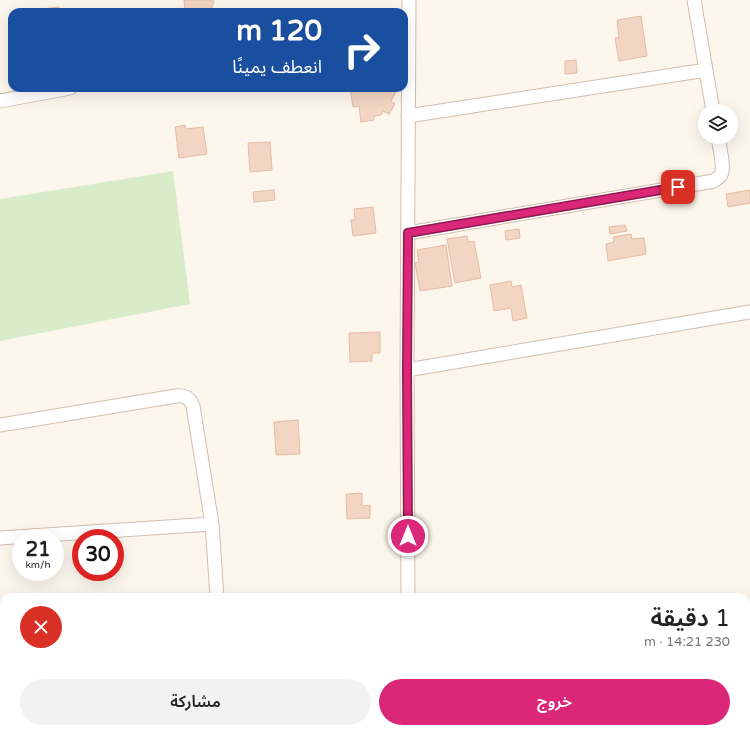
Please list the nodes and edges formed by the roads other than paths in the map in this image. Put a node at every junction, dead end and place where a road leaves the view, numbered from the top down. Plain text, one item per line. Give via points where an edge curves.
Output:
1 (694, 0) edge
2 (706, 70) junction
3 (48, 92) edge
4 (407, 92) edge
5 (0, 101) edge
6 (712, 104) edge
7 (408, 116) junction
8 (719, 144) edge
9 (408, 233) junction
10 (750, 312) edge
11 (407, 370) junction
12 (0, 424) edge
13 (212, 524) junction
14 (0, 538) edge
15 (216, 593) edge
16 (408, 593) edge

1 - 2 street
2 - 6 street
2 - 7 street
3 - 5 street
4 - 7 street
7 - 9 street
8 - 9 street via 722,169 714,181
9 - 11 street
10 - 11 street
11 - 16 street
12 - 13 street via 184,396 193,406
13 - 14 street
13 - 15 street

